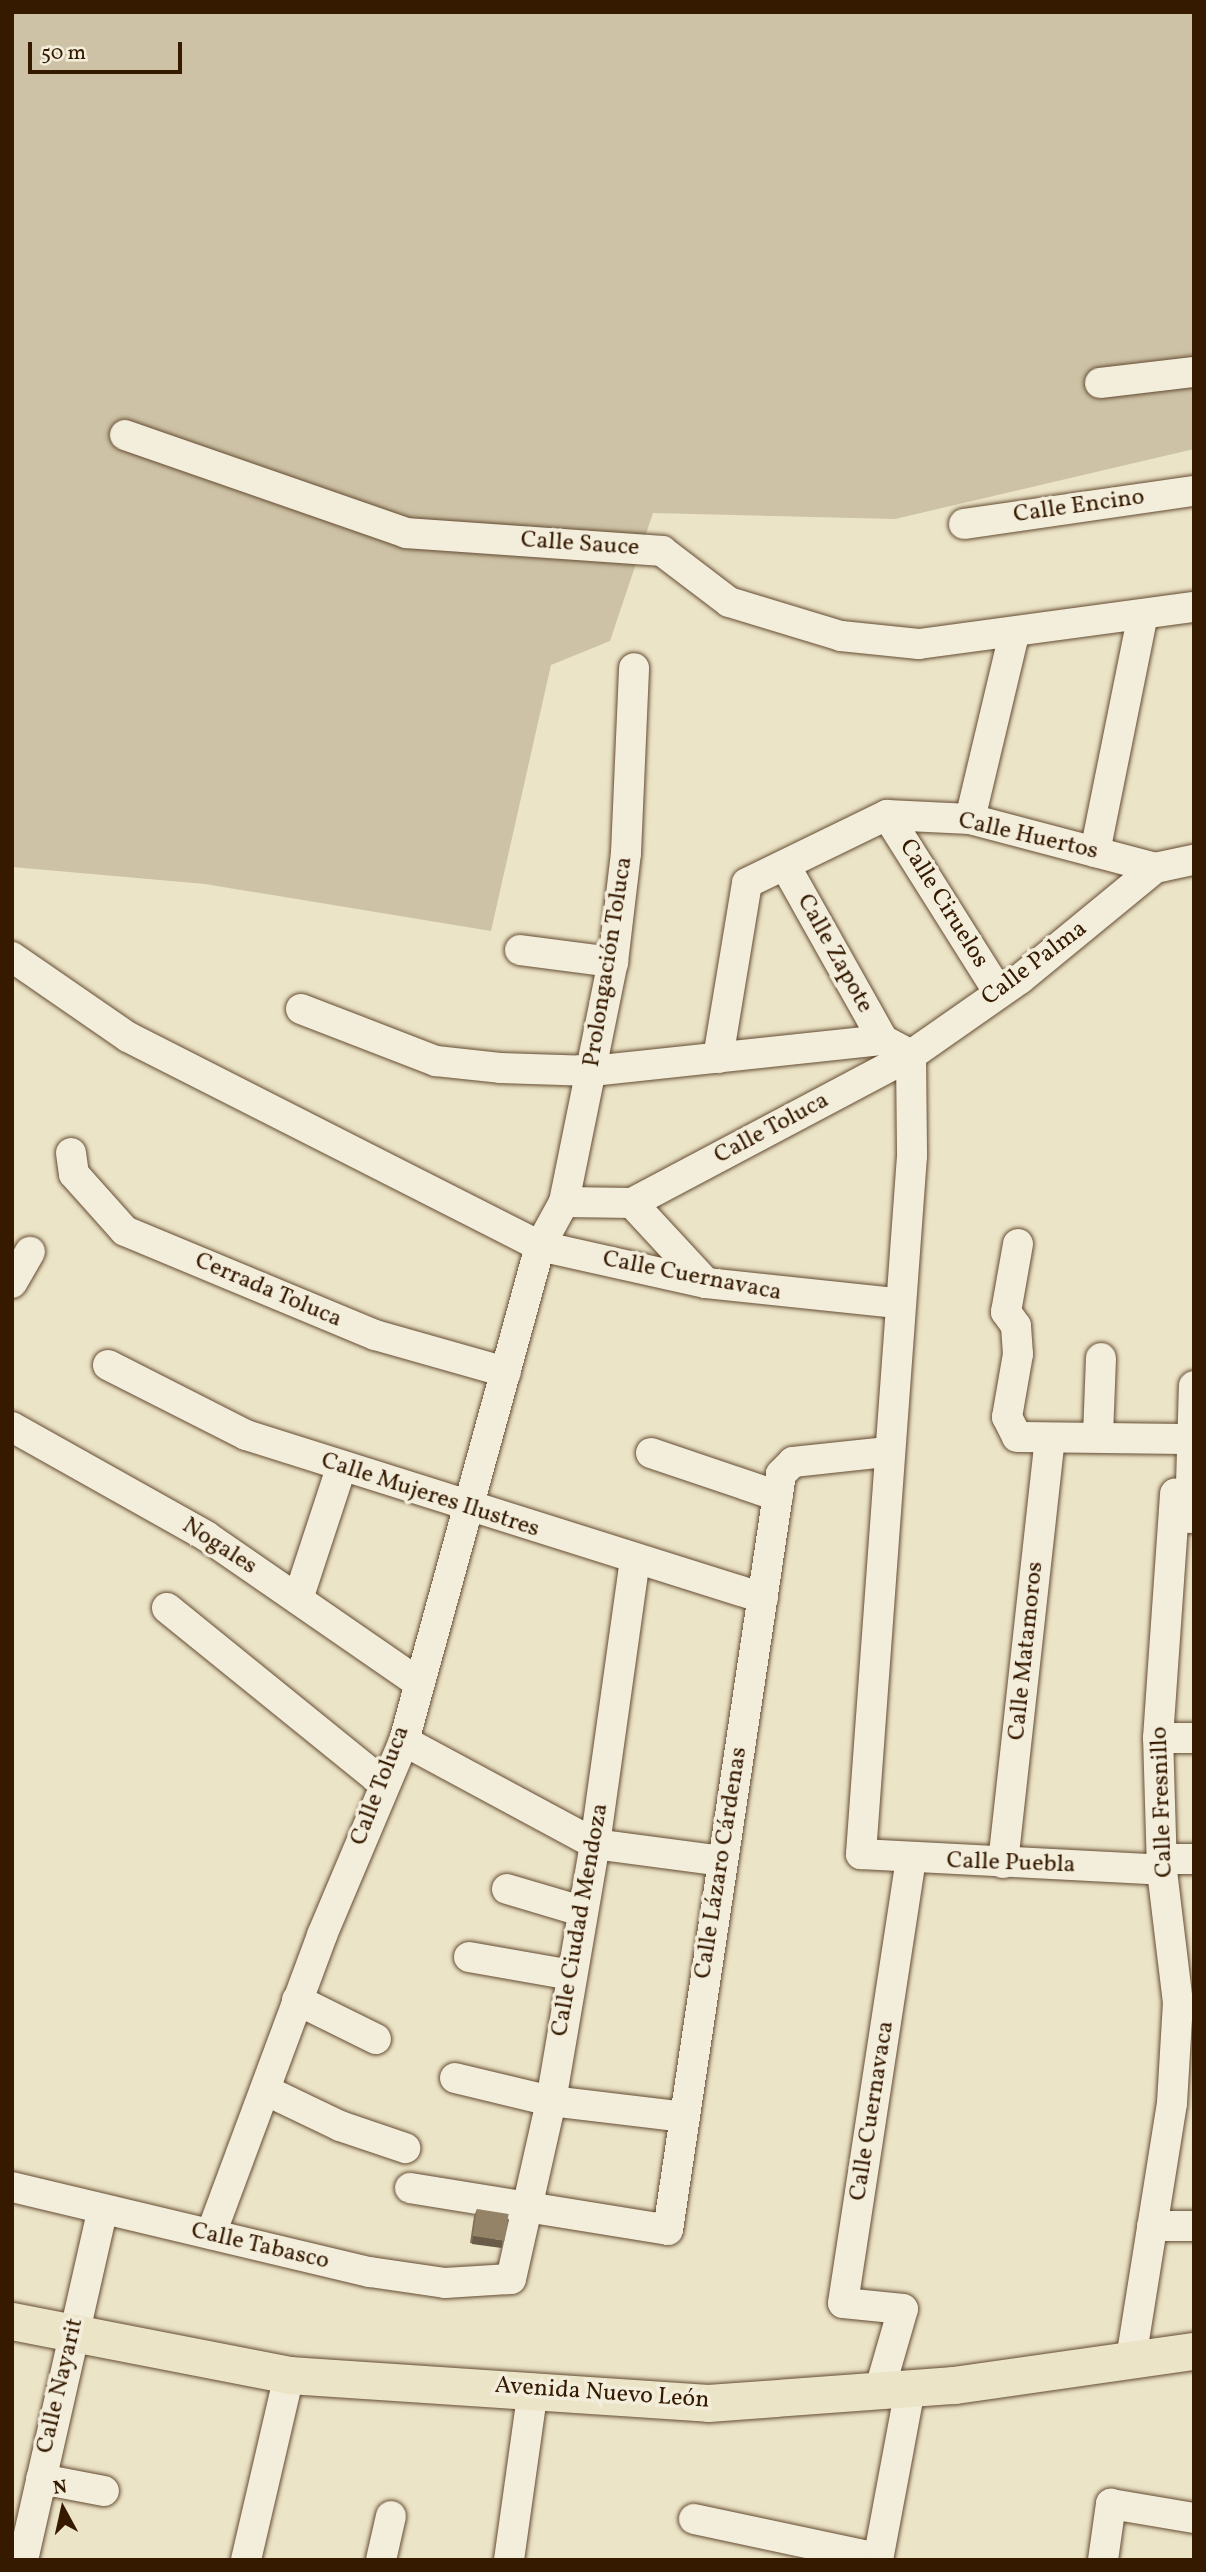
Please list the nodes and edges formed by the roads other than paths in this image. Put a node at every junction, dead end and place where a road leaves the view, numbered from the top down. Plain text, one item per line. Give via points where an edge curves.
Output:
1 (1194, 372) edge
2 (1100, 383) dead end
3 (125, 435) dead end
4 (1194, 491) edge
5 (964, 524) dead end
6 (1194, 607) edge
7 (1143, 615) junction
8 (1014, 634) junction
9 (634, 668) dead end
10 (887, 815) junction
11 (970, 819) junction
12 (1095, 852) junction
13 (1194, 860) edge
14 (786, 867) junction
15 (1155, 868) junction
16 (520, 950) dead end
17 (12, 957) edge
18 (613, 962) junction
19 (999, 993) junction
20 (301, 1009) dead end
21 (883, 1040) junction
22 (911, 1055) junction
23 (718, 1058) junction
24 (592, 1071) junction
25 (71, 1153) dead end
26 (564, 1202) junction
27 (632, 1203) junction
28 (1018, 1244) dead end
29 (540, 1247) junction
30 (30, 1252) dead end
31 (12, 1283) edge
32 (706, 1283) junction
33 (897, 1303) junction
34 (1101, 1358) dead end
35 (108, 1366) dead end
36 (506, 1372) junction
37 (1194, 1386) edge
38 (12, 1427) edge
39 (1098, 1436) junction
40 (1050, 1439) junction
41 (1189, 1439) junction
42 (887, 1452) junction
43 (651, 1453) dead end
44 (341, 1468) junction
45 (1175, 1494) dead end
46 (778, 1496) junction
47 (468, 1509) junction
48 (635, 1559) junction
49 (1186, 1566) edge
50 (763, 1598) junction
51 (298, 1599) junction
52 (167, 1608) dead end
53 (416, 1681) junction
54 (1157, 1738) junction
55 (1194, 1738) edge
56 (404, 1741) junction
57 (384, 1784) junction
58 (595, 1844) junction
59 (1194, 1859) edge
60 (911, 1860) junction
61 (722, 1861) junction
62 (1003, 1863) junction
63 (1162, 1865) junction
64 (507, 1889) dead end
65 (580, 1911) junction
66 (1182, 1913) edge
67 (468, 1957) dead end
68 (570, 1975) junction
69 (297, 2000) junction
70 (1186, 2003) edge
71 (376, 2039) dead end
72 (456, 2078) dead end
73 (267, 2091) junction
74 (551, 2101) junction
75 (1183, 2103) edge
76 (685, 2118) junction
77 (405, 2148) dead end
78 (12, 2187) edge
79 (410, 2189) dead end
80 (527, 2209) junction
81 (102, 2212) junction
82 (1152, 2225) junction
83 (1194, 2226) edge
84 (211, 2234) junction
85 (512, 2279) joint
86 (12, 2320) edge
87 (73, 2332) junction
88 (1194, 2351) edge
89 (1131, 2359) junction
90 (289, 2375) junction
91 (533, 2389) junction
92 (895, 2391) junction
93 (41, 2479) junction
94 (104, 2491) dead end
95 (391, 2516) dead end
96 (1194, 2518) edge
97 (694, 2519) dead end
98 (878, 2559) edge
99 (23, 2560) edge
100 (246, 2560) edge
101 (381, 2560) edge
102 (509, 2560) edge
103 (1103, 2560) edge

1 - 2 street
3 - 8 street, Calle Sauce via 406,533 662,551 729,602 794,626 919,644
4 - 5 street, Calle Encino
6 - 7 street, Calle Sauce
7 - 8 street, Calle Sauce
7 - 12 street
8 - 11 street
9 - 18 street, Prolongación Toluca via 626,853
10 - 11 street, Calle Huertos
10 - 14 street
10 - 19 street, Calle Ciruelos
11 - 12 street, Calle Huertos
12 - 15 street, Calle Huertos
13 - 15 street
14 - 21 street, Calle Zapote
14 - 23 street via 754,877 744,892
15 - 19 street, Calle Palma
16 - 18 street
17 - 29 street, Calle Cuernavaca via 128,1037
18 - 24 street, Prolongación Toluca
19 - 22 street, Calle Palma
20 - 24 street via 436,1061
21 - 22 street
21 - 23 street
22 - 27 street, Calle Toluca
22 - 33 street via 912,1156
23 - 24 street
24 - 26 street, Prolongación Toluca
25 - 36 street, Cerrada Toluca via 74,1174 125,1231 374,1335
26 - 27 street
26 - 29 street, Prolongación Toluca
27 - 32 street
28 - 40 street via 1006,1312 1016,1326 1018,1354 1007,1417 1017,1437
29 - 32 street, Calle Cuernavaca
29 - 36 street, Calle Toluca
30 - 31 street
32 - 33 street, Calle Cuernavaca
33 - 42 street
34 - 39 street
35 - 44 street, Calle Mujeres Ilustres via 246,1435
36 - 47 street, Calle Toluca
37 - 41 street
38 - 51 street, Nogales via 206,1536
39 - 40 street
39 - 41 street
40 - 62 street, Calle Matamoros
41 - 49 street
42 - 46 street, Calle Lázaro Cárdenas via 793,1462 785,1466
42 - 60 street, Calle Puebla via 862,1854
43 - 46 street
44 - 47 street, Calle Mujeres Ilustres
44 - 51 street
45 - 49 street, Calle Fresnillo
46 - 50 street, Calle Lázaro Cárdenas
47 - 48 street, Calle Mujeres Ilustres
47 - 53 street, Calle Toluca
48 - 50 street, Calle Mujeres Ilustres
48 - 58 street, Calle Ciudad Mendoza
49 - 54 street, Calle Fresnillo
50 - 61 street, Calle Lázaro Cárdenas
51 - 53 street, Nogales
52 - 57 street
53 - 56 street, Calle Toluca
54 - 55 street
54 - 63 street, Calle Fresnillo
56 - 57 street, Calle Toluca
56 - 58 street
57 - 69 street, Calle Toluca
58 - 61 street
58 - 65 street, Calle Ciudad Mendoza
59 - 63 street, Calle Puebla
60 - 62 street, Calle Puebla
60 - 92 street, Calle Cuernavaca via 843,2303 903,2309
61 - 76 street, Calle Lázaro Cárdenas
62 - 63 street, Calle Puebla
63 - 66 street, Calle Fresnillo
64 - 65 street
65 - 68 street, Calle Ciudad Mendoza
66 - 70 street, Calle Fresnillo
67 - 68 street
68 - 74 street, Calle Ciudad Mendoza
69 - 71 street
69 - 73 street, Calle Toluca
70 - 75 street, Calle Fresnillo
72 - 74 street
73 - 77 street via 340,2126
73 - 84 street, Calle Toluca
74 - 76 street
74 - 80 street, Calle Ciudad Mendoza
75 - 82 street, Calle Fresnillo
76 - 80 street, Calle Lázaro Cárdenas via 668,2230
78 - 81 street, Calle Tabasco
79 - 80 street
80 - 85 street, Calle Ciudad Mendoza
81 - 84 street, Calle Tabasco
81 - 87 street, Calle Nayarit
82 - 83 street
82 - 89 street, Calle Fresnillo
84 - 85 street, Calle Tabasco via 369,2272 445,2283
86 - 87 main road, Avenida Nuevo León
87 - 90 main road, Avenida Nuevo León
87 - 93 street, Calle Nayarit
88 - 89 main road, Avenida Nuevo León
89 - 92 main road, Avenida Nuevo León
90 - 91 main road, Avenida Nuevo León
90 - 100 street
91 - 92 main road, Avenida Nuevo León via 708,2403
91 - 102 street
92 - 98 street
93 - 94 street
93 - 99 street, Calle Nayarit
95 - 101 street
96 - 103 street via 1111,2504
97 - 98 street

